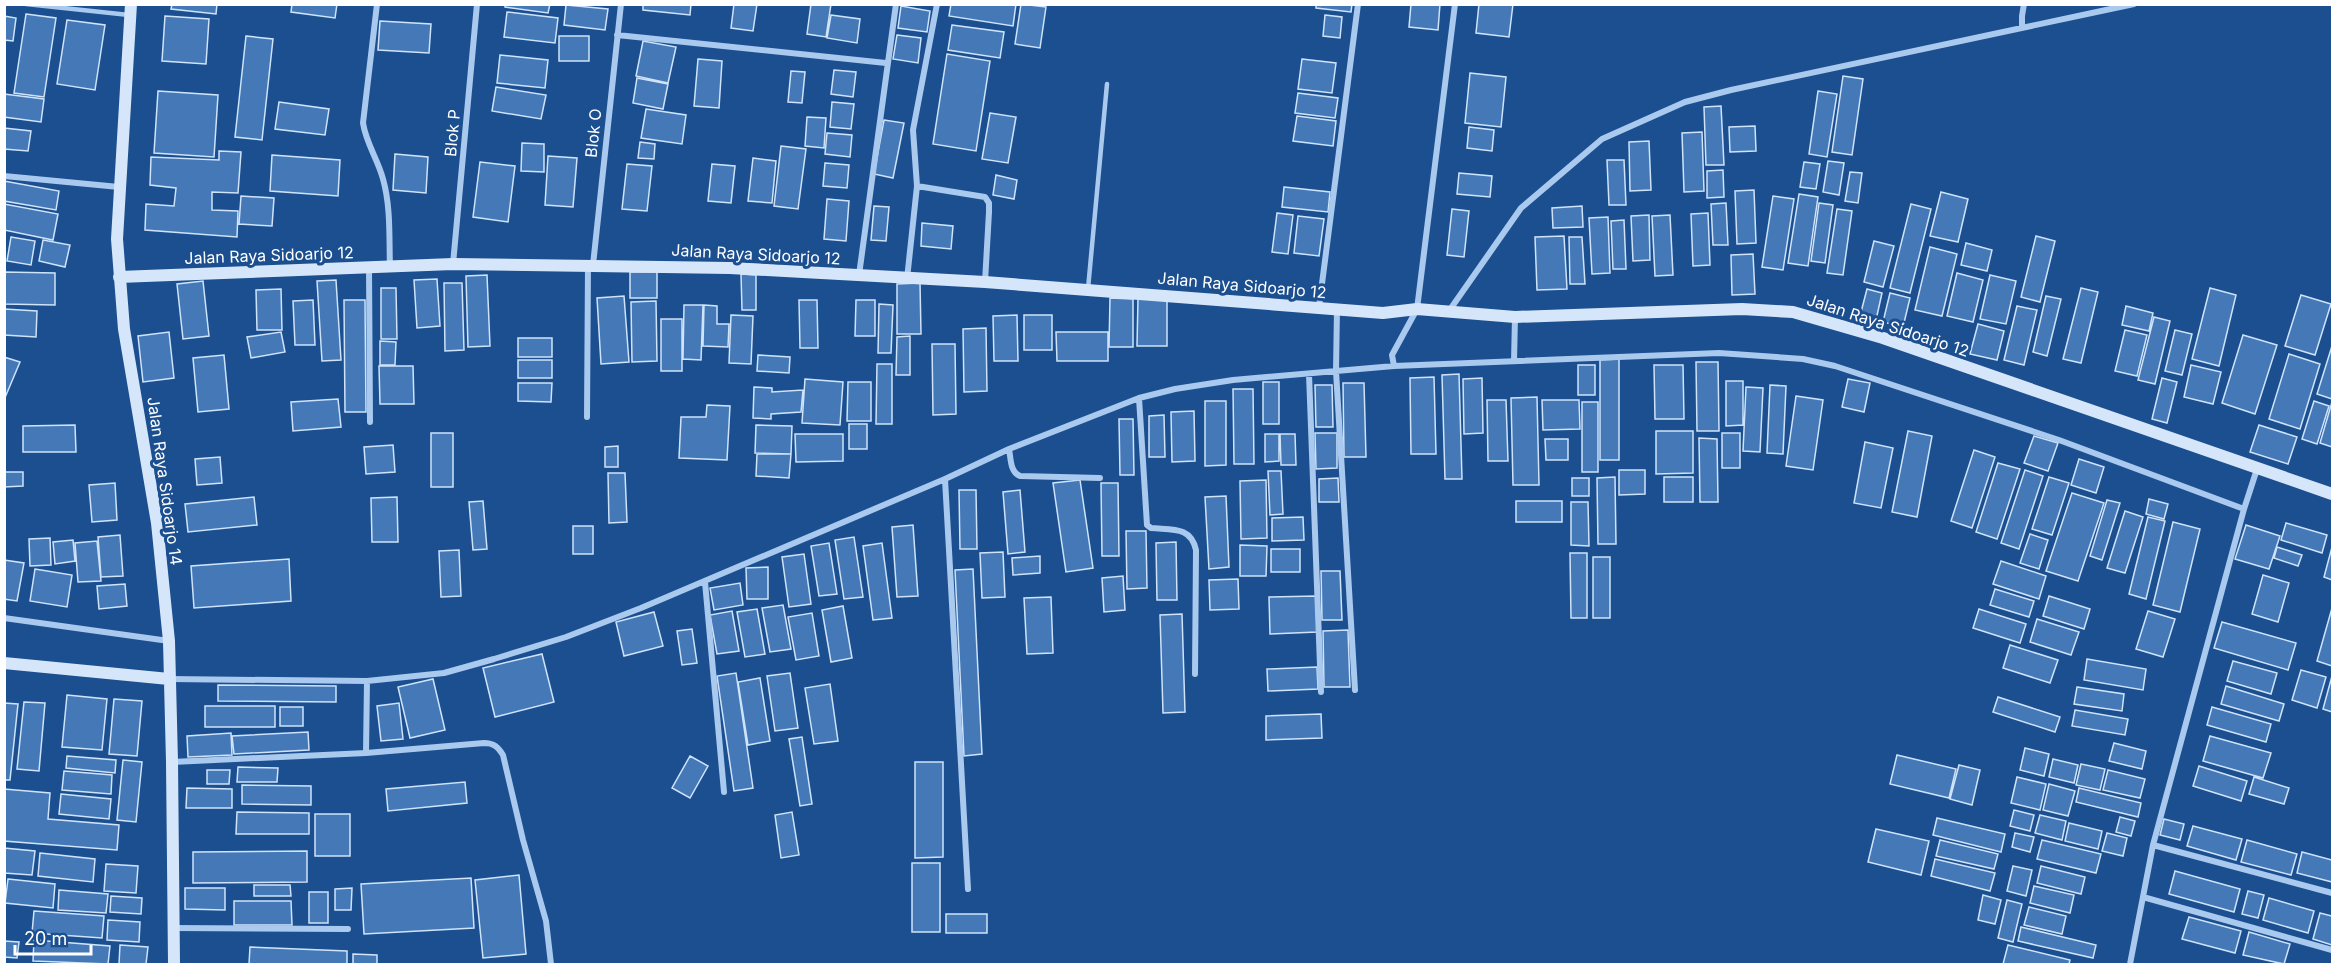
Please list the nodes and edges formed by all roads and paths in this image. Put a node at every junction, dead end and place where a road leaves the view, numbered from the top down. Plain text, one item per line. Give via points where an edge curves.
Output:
1 (26, 4) edge
2 (377, 4) edge
3 (477, 4) edge
4 (621, 4) edge
5 (896, 4) edge
6 (938, 4) edge
7 (1358, 4) edge
8 (1455, 4) edge
9 (2024, 4) edge
10 (2134, 4) edge
11 (78, 8) edge
12 (130, 10) edge
13 (2022, 28) junction
14 (617, 34) junction
15 (886, 63) junction
16 (1107, 84) dead end
17 (4, 176) edge
18 (917, 186) junction
19 (119, 187) junction
20 (453, 264) junction
21 (590, 266) junction
22 (369, 268) junction
23 (390, 268) junction
24 (859, 276) junction
25 (119, 277) junction
26 (907, 279) junction
27 (985, 282) junction
28 (1088, 290) junction
29 (1319, 307) junction
30 (1337, 309) junction
31 (1448, 311) junction
32 (1414, 315) junction
33 (1515, 317) junction
34 (1515, 361) junction
35 (1394, 366) junction
36 (1336, 371) junction
37 (1309, 374) junction
38 (1139, 398) junction
39 (587, 417) dead end
40 (370, 422) dead end
41 (1009, 449) junction
42 (2256, 472) junction
43 (1100, 478) dead end
44 (945, 479) junction
45 (2332, 494) edge
46 (2244, 509) junction
47 (705, 582) junction
48 (4, 618) edge
49 (169, 645) junction
50 (4, 663) edge
51 (1195, 674) dead end
52 (169, 675) junction
53 (367, 681) junction
54 (1355, 690) dead end
55 (1322, 692) dead end
56 (366, 753) junction
57 (172, 762) junction
58 (724, 792) dead end
59 (2153, 845) junction
60 (968, 890) dead end
61 (2332, 894) edge
62 (2142, 897) junction
63 (174, 928) junction
64 (348, 929) dead end
65 (2332, 950) edge
66 (174, 964) edge
67 (551, 964) edge
68 (2130, 964) edge

1 - 11 lane
2 - 23 street via 363,123 387,196
3 - 20 street, Blok P
4 - 14 street, Blok O
5 - 15 street
6 - 18 street via 913,130
7 - 29 street
8 - 32 street
9 - 13 street
10 - 13 street
11 - 12 lane
12 - 19 main road, Jalan Raya Sidoarjo 14
13 - 31 street via 1685,102 1602,139 1521,208
14 - 15 street
14 - 21 street, Blok O
15 - 24 street
16 - 28 lane
17 - 19 street
18 - 26 street
18 - 27 street via 985,197 989,203
19 - 25 main road, Jalan Raya Sidoarjo 14
20 - 21 main road, Jalan Raya Sidoarjo 12
20 - 23 main road, Jalan Raya Sidoarjo 12
21 - 24 main road, Jalan Raya Sidoarjo 12 via 730,268
21 - 39 street, Blok O
22 - 23 main road, Jalan Raya Sidoarjo 12
22 - 25 main road, Jalan Raya Sidoarjo 12
22 - 40 street
24 - 26 main road, Jalan Raya Sidoarjo 12
25 - 49 main road, Jalan Raya Sidoarjo 14 via 157,523
26 - 27 main road, Jalan Raya Sidoarjo 12
27 - 28 main road, Jalan Raya Sidoarjo 12
28 - 29 main road, Jalan Raya Sidoarjo 12
29 - 30 main road, Jalan Raya Sidoarjo 12
30 - 32 main road, Jalan Raya Sidoarjo 12
30 - 36 street
31 - 32 main road, Jalan Raya Sidoarjo 12
31 - 33 main road, Jalan Raya Sidoarjo 12
32 - 35 street via 1392,355
33 - 34 street
33 - 42 main road, Jalan Raya Sidoarjo 12 via 1732,309 1793,312 1883,338
34 - 35 street
34 - 46 street via 1719,353 1803,359 2059,440
35 - 36 street
36 - 37 street
36 - 54 street
37 - 38 street via 1233,380
37 - 55 street
38 - 41 street
38 - 51 street via 1147,525 1187,532 1196,550
41 - 43 street via 1012,470 1020,476
41 - 44 street
42 - 45 main road, Jalan Raya Sidoarjo 12
42 - 46 street
44 - 47 street
44 - 60 street
46 - 59 street
47 - 53 street via 567,637 494,659 444,672
47 - 58 street
48 - 49 street
49 - 52 main road, Jalan Raya Sidoarjo 14
50 - 52 main road
52 - 53 street
52 - 57 main road, Jalan Raya Sidoarjo 14
53 - 56 street
56 - 57 street
56 - 67 street via 484,743 500,749 546,921
57 - 63 main road, Jalan Raya Sidoarjo 14
59 - 61 street
59 - 62 street
62 - 65 street
62 - 68 street
63 - 64 street
63 - 66 main road, Jalan Raya Sidoarjo 14

